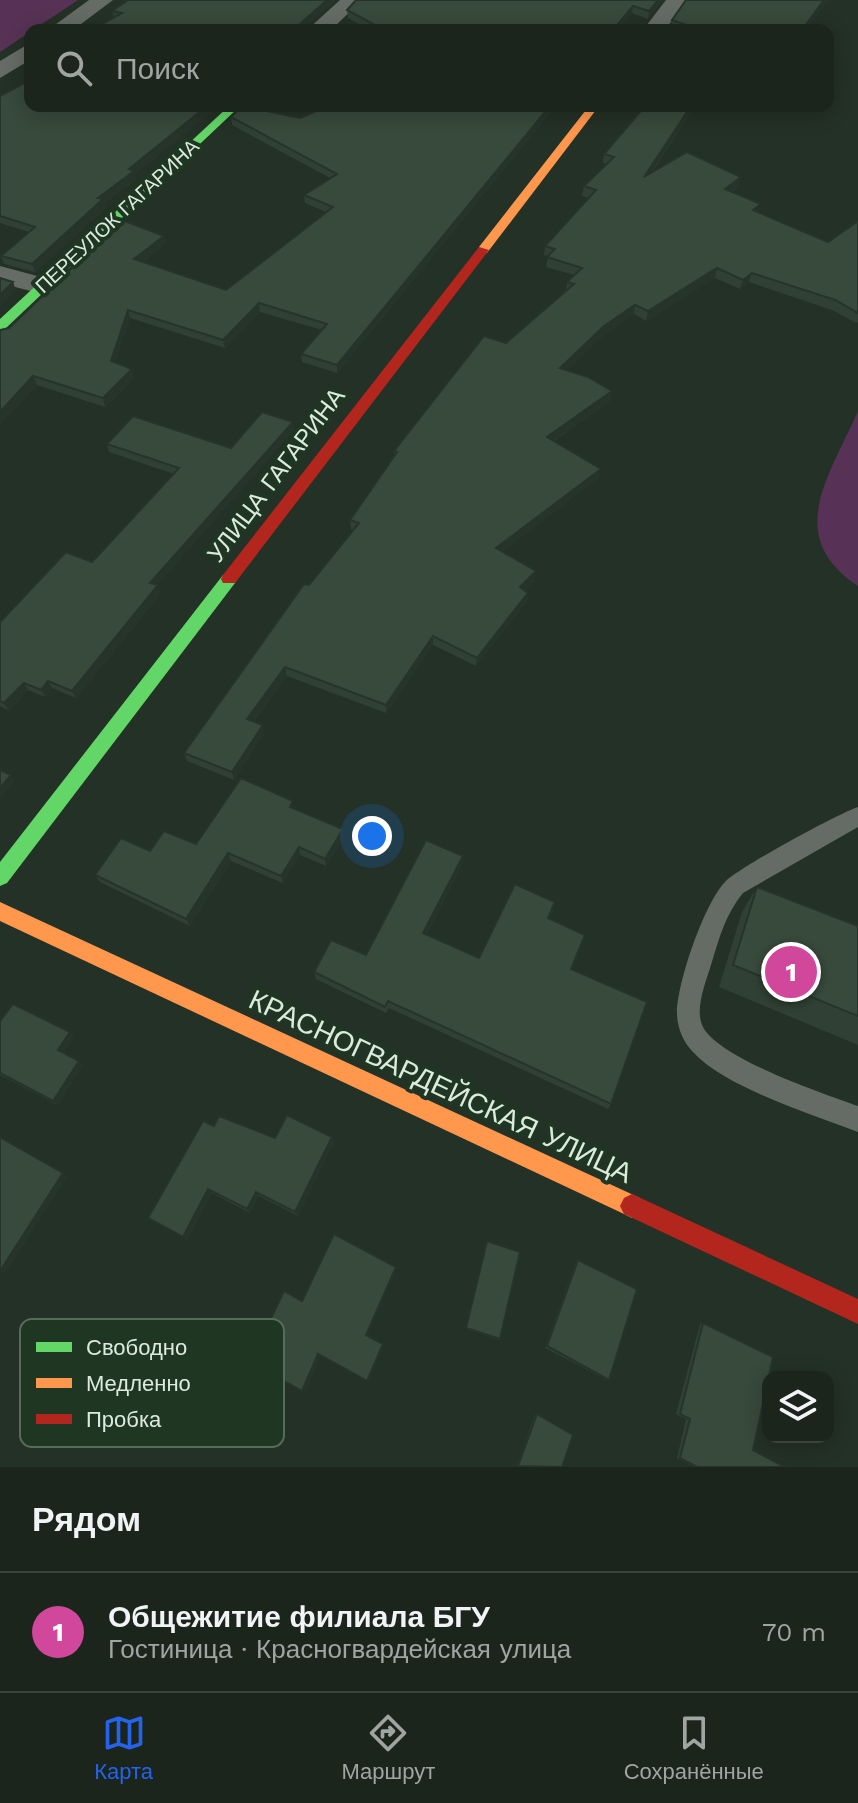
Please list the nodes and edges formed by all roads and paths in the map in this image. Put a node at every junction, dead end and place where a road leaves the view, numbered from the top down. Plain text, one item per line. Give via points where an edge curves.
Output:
1 (103, 0) edge
2 (352, 0) edge
3 (677, 0) edge
4 (68, 24) edge
5 (325, 24) edge
6 (659, 24) edge
7 (24, 54) edge
8 (0, 71) edge
9 (229, 112) edge
10 (589, 112) edge
11 (0, 274) edge
12 (42, 286) junction
13 (0, 326) edge
14 (858, 816) edge
15 (0, 877) edge
16 (0, 911) edge
17 (858, 1119) edge
18 (858, 1312) edge

1 - 4 street
2 - 5 street
3 - 6 street
7 - 8 street
9 - 12 street, ПЕРЕУЛОК ГАГАРИНА
10 - 15 street, УЛИЦА ГАГАРИНА
11 - 12 street
12 - 13 street, ПЕРЕУЛОК ГАГАРИНА
14 - 17 lane via 735,886 714,915 689,1003 691,1029 700,1046 721,1061
16 - 18 street, КРАСНОГВАРДЕЙСКАЯ УЛИЦА

